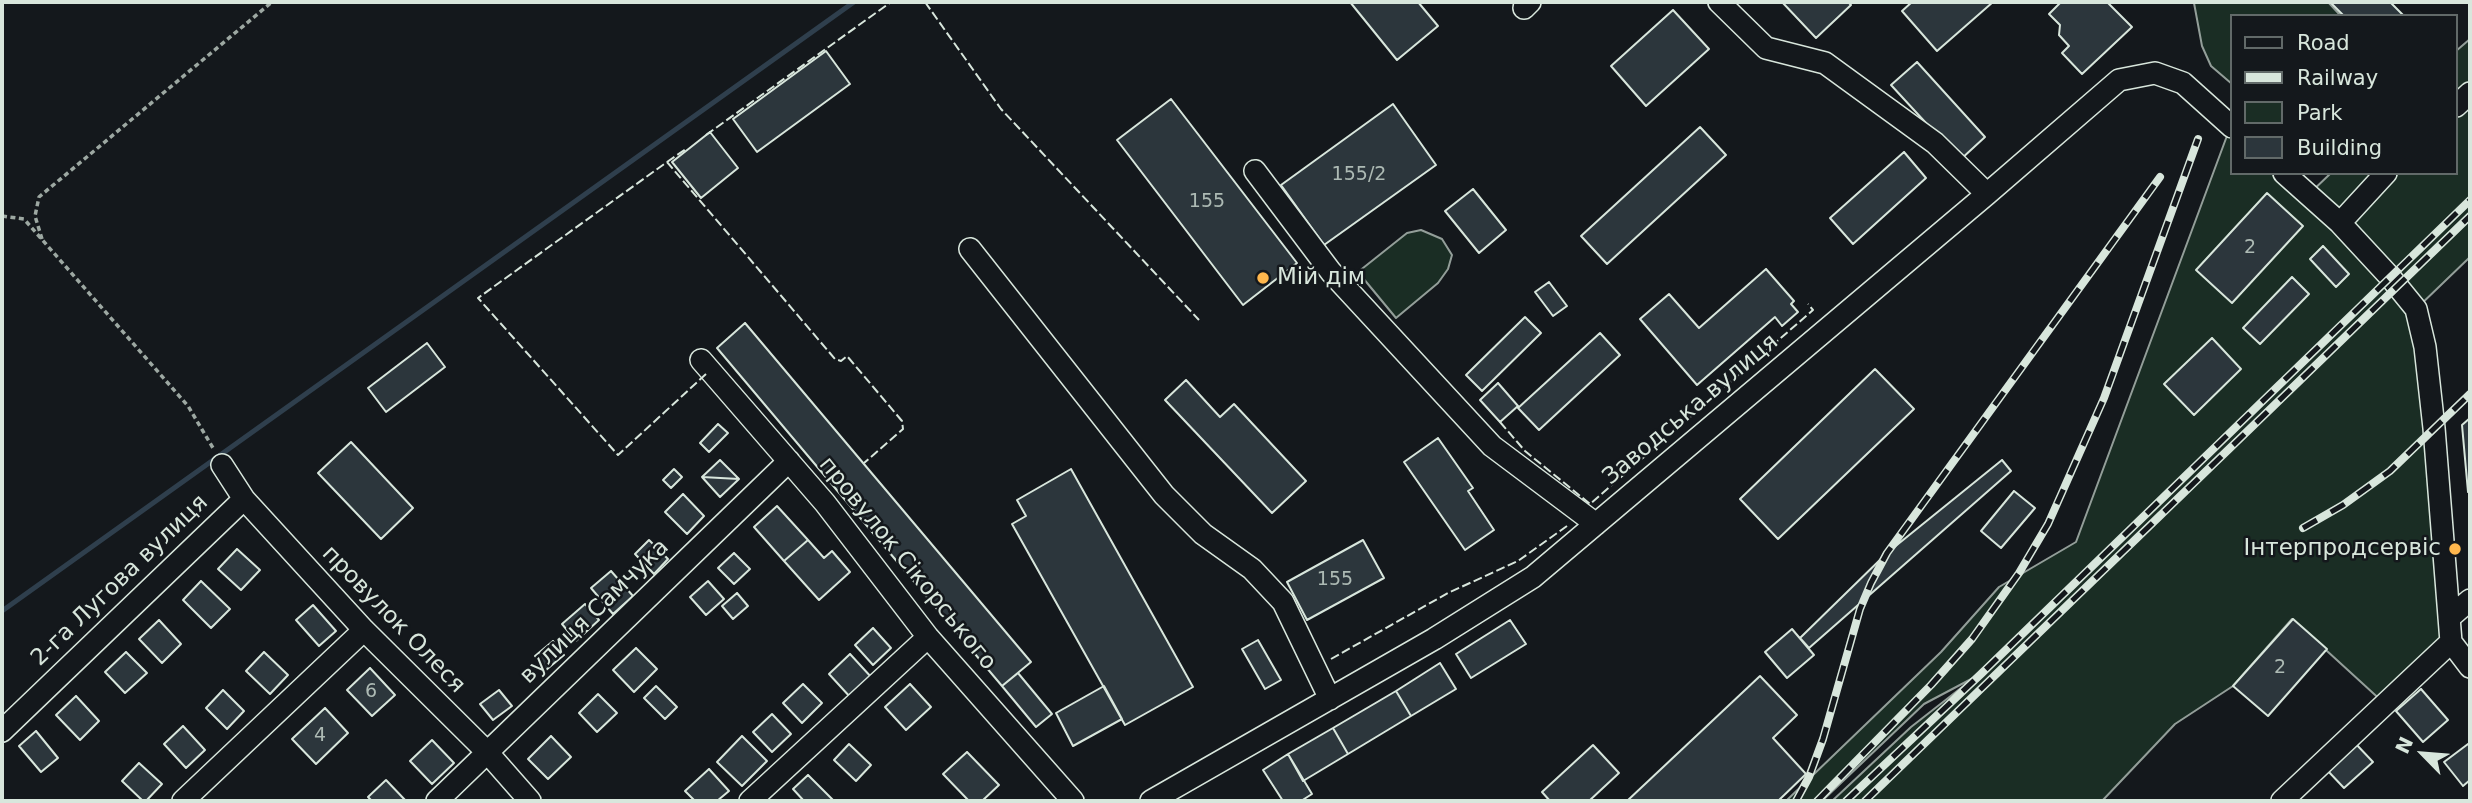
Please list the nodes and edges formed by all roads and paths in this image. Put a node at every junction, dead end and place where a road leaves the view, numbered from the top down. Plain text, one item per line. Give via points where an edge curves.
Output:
1 (272, 2) edge
2 (1719, 2) edge
3 (2230, 125) edge
4 (1255, 171) dead end
5 (2286, 175) edge
6 (2384, 175) edge
7 (1987, 194) junction
8 (2, 216) edge
9 (2340, 223) junction
10 (42, 239) junction
11 (970, 249) dead end
12 (701, 360) dead end
13 (789, 461) junction
14 (220, 462) joint
15 (244, 499) junction
16 (1596, 524) junction
17 (2470, 600) edge
18 (2449, 618) junction
19 (364, 630) junction
20 (928, 637) junction
21 (2451, 642) junction
22 (2470, 667) edge
23 (1330, 699) junction
24 (2, 731) edge
25 (487, 752) junction
26 (183, 801) edge
27 (437, 801) edge
28 (530, 801) edge
29 (750, 801) edge
30 (1073, 801) edge
31 (1151, 801) edge
32 (2283, 801) edge

1 - 10 path via 39,197 35,216
2 - 7 street via 1766,48 1825,63 1935,143
3 - 7 street, Заводська вулиця via 2183,83 2155,73 2119,80
4 - 16 street via 1331,272 1492,446
5 - 9 street
6 - 9 street
7 - 16 street, Заводська вулиця
8 - 10 path via 24,219
9 - 18 street via 2416,309 2425,347
10 - 14 path via 188,406
11 - 23 street via 1164,495 1203,534 1252,569 1283,602
12 - 13 street, провулок Сікорського
13 - 20 street, провулок Сікорського
13 - 25 street, вулиця Самчука
14 - 15 street, провулок Олеся
15 - 19 street, провулок Олеся
15 - 24 street, 2-га Лугова вулиця
16 - 23 street, Заводська вулиця via 1533,577
17 - 18 street
18 - 21 street
19 - 25 street, провулок Олеся
19 - 26 street
20 - 29 street
20 - 30 street, провулок Сікорського
21 - 22 street
21 - 32 street
23 - 31 street, Заводська вулиця
25 - 27 street, вулиця Самчука
25 - 28 street, провулок Олеся

